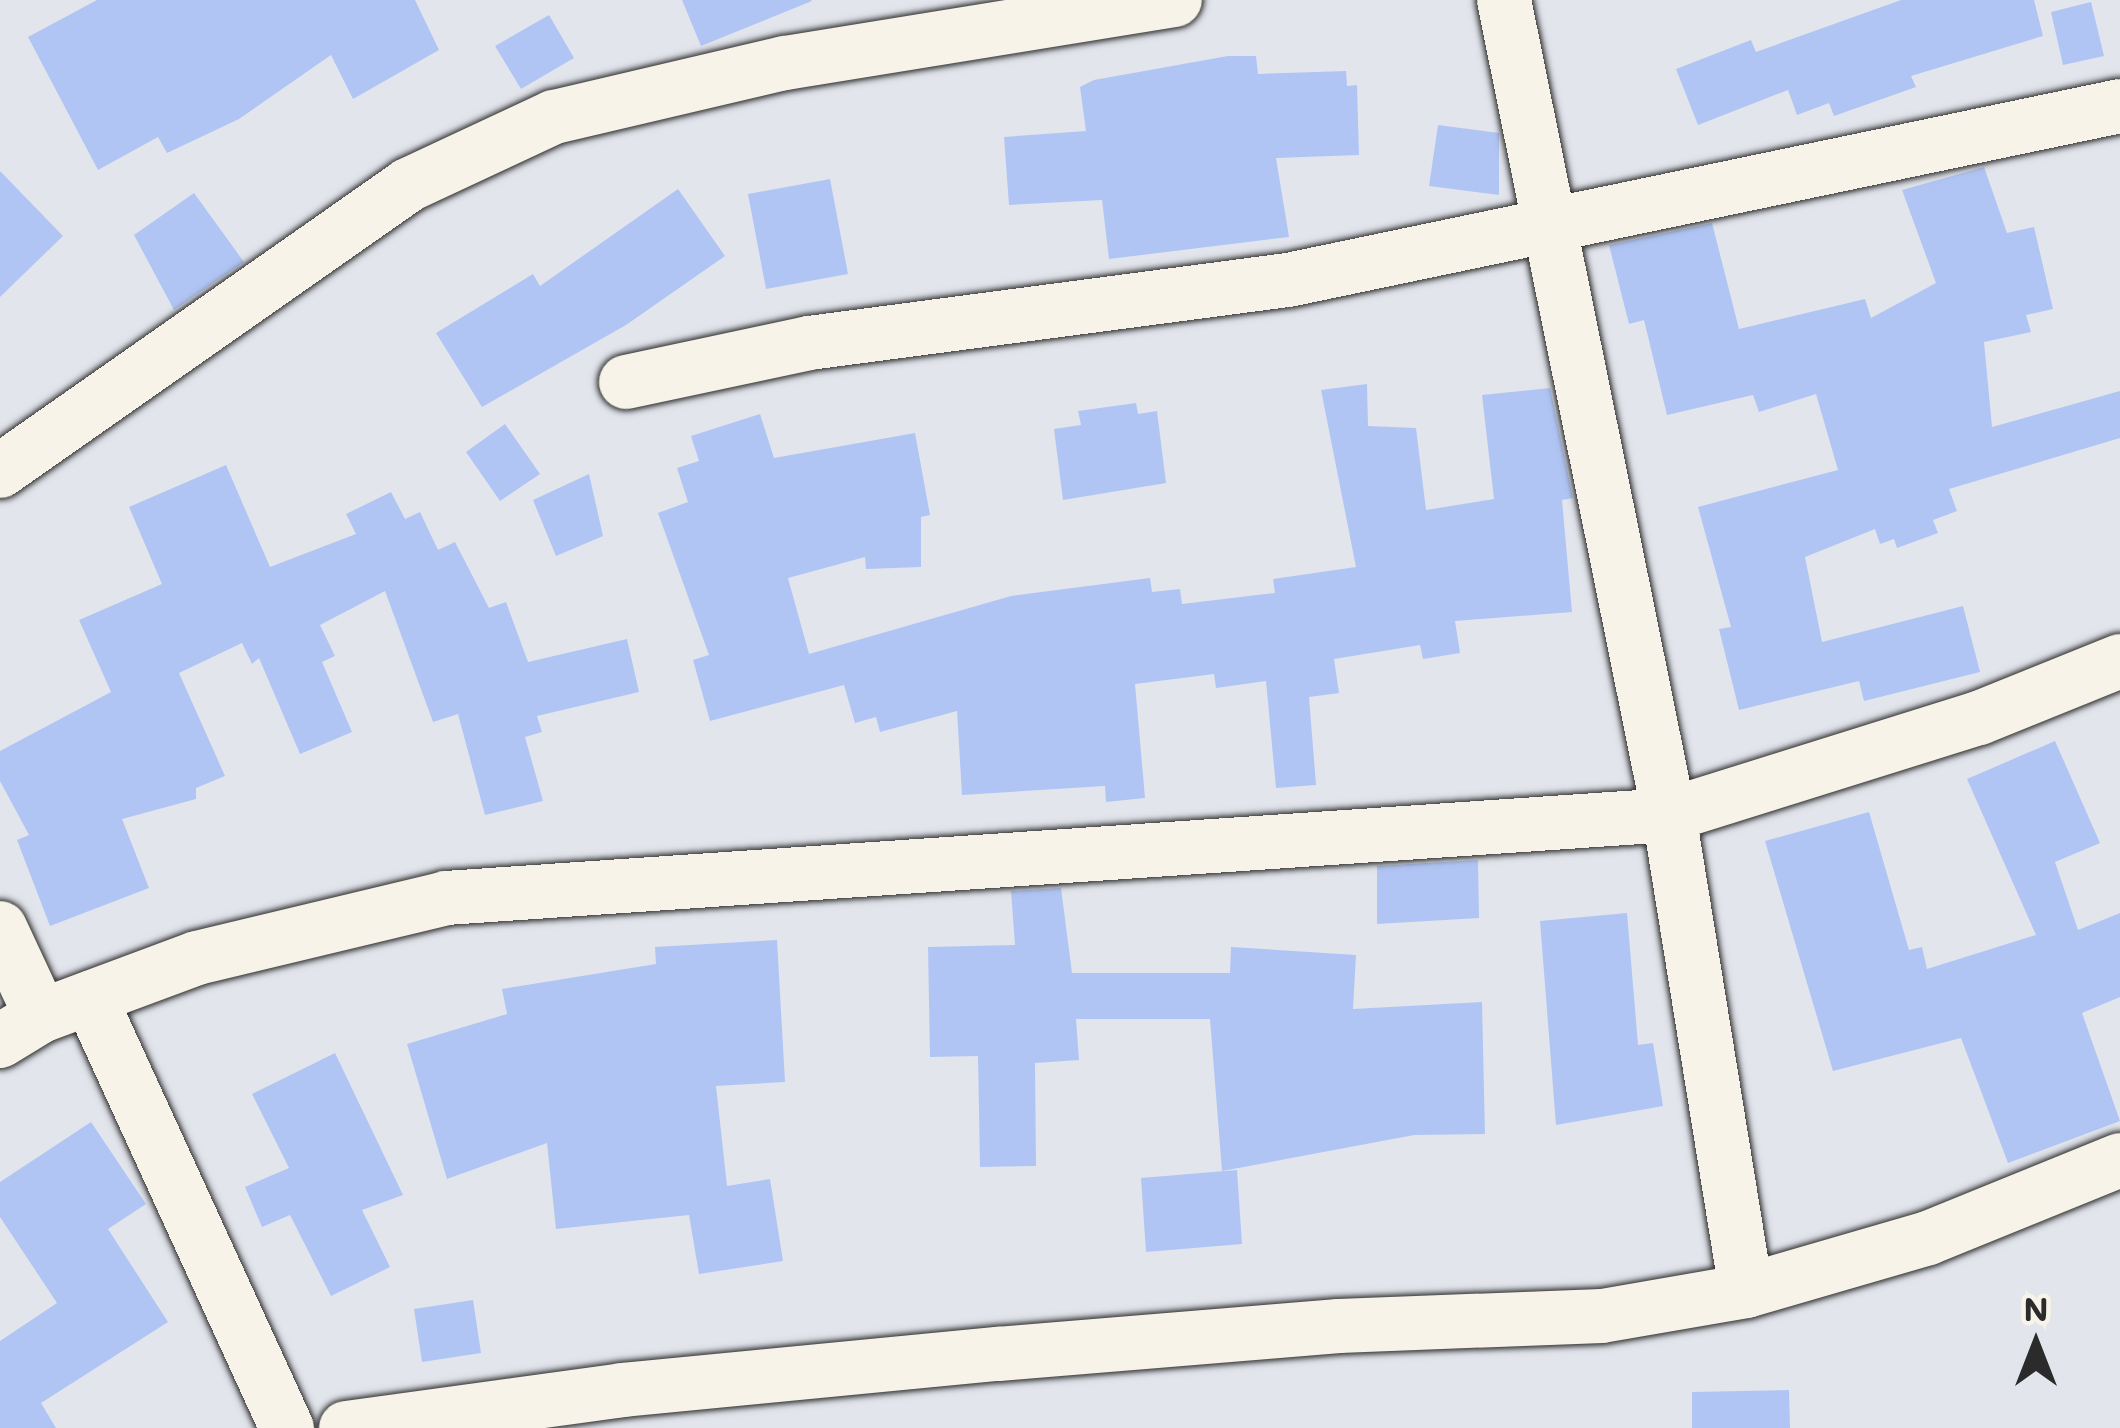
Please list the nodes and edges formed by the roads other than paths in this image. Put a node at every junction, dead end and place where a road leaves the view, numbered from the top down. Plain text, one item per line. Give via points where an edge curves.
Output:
1 (1175, 0) edge
2 (1504, 0) edge
3 (2120, 106) edge
4 (1548, 220) junction
5 (626, 382) dead end
6 (0, 471) edge
7 (2120, 661) edge
8 (1669, 815) junction
9 (0, 928) edge
10 (44, 1018) edge
11 (2120, 1160) edge
12 (1746, 1291) junction
13 (287, 1428) edge
14 (346, 1428) edge

1 - 6 street via 785,63 554,117 408,185
2 - 4 street
3 - 4 street
4 - 5 street via 1288,280 808,343
4 - 8 street
7 - 8 street via 1979,718
8 - 10 street via 446,898 197,958
8 - 12 street
9 - 10 street
10 - 13 street
11 - 12 street via 1928,1238
12 - 14 street via 1602,1316 1339,1326 622,1390

